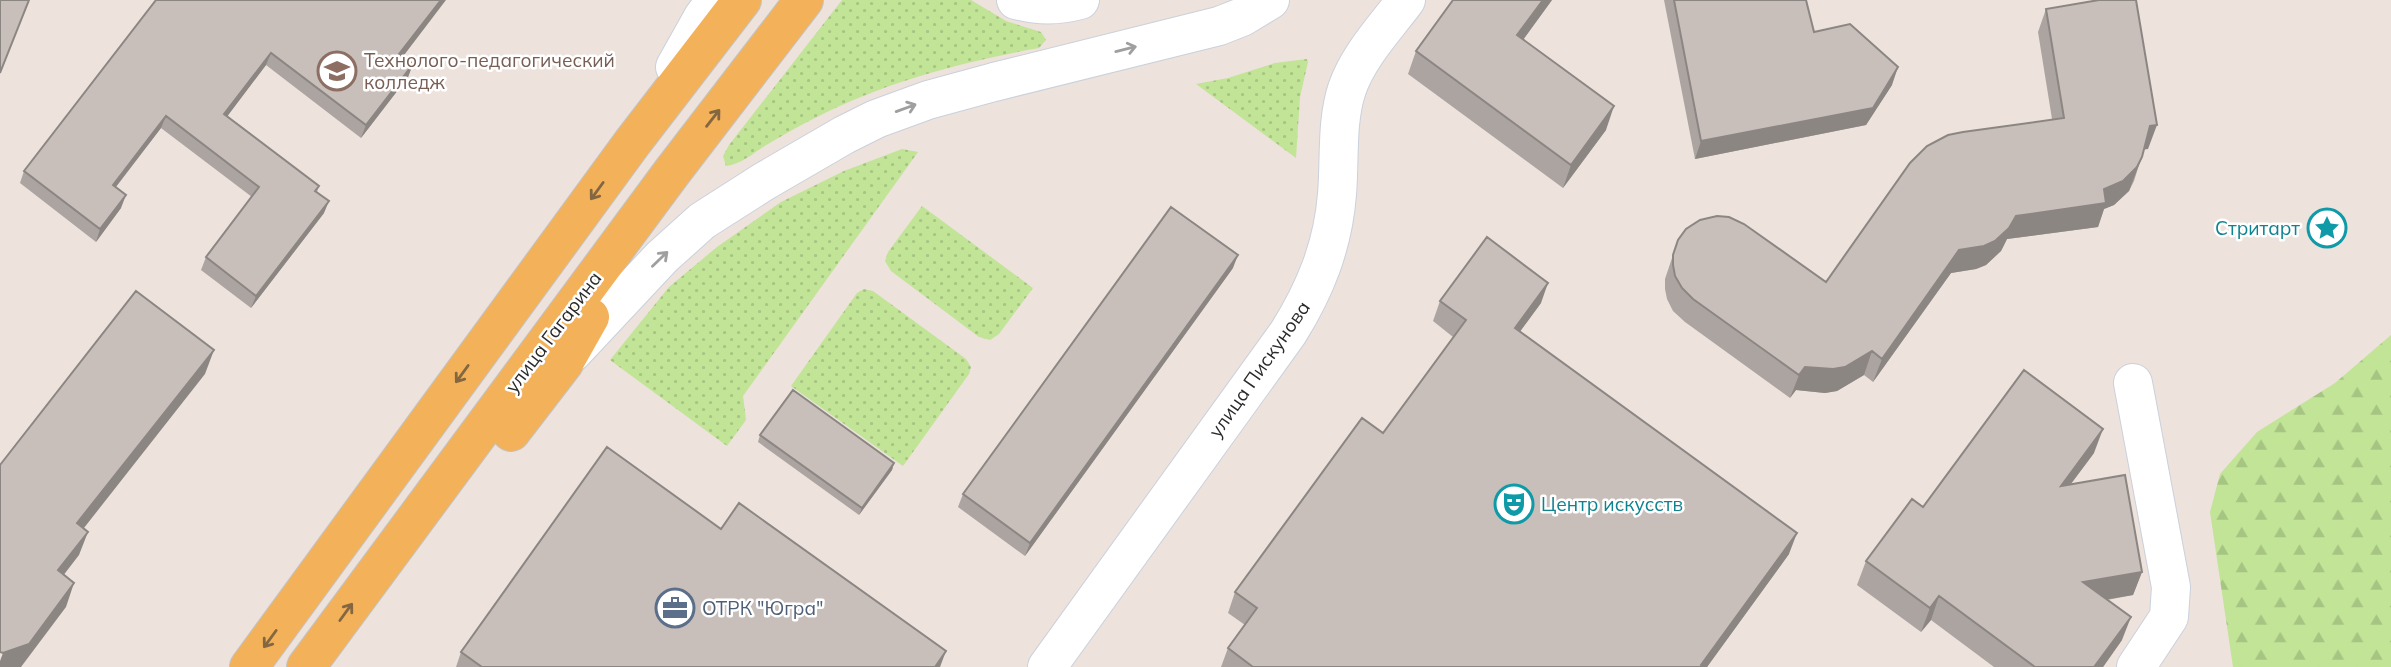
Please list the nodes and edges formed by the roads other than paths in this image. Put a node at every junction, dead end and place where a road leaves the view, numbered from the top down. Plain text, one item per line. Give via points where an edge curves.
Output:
1 (716, 0) edge
2 (742, 0) edge
3 (804, 0) edge
4 (1016, 0) edge
5 (1080, 0) edge
6 (1270, 0) edge
7 (1406, 0) edge
8 (632, 143) junction
9 (672, 172) junction
10 (564, 363) junction
11 (2133, 383) dead end
12 (415, 517) junction
13 (249, 667) edge
14 (306, 667) edge
15 (337, 667) edge
16 (1046, 667) edge
17 (2136, 667) edge

1 - 8 street
2 - 8 main road
9 -> 3 main road, улица Гагарина
4 - 5 street via 1037,6
10 -> 6 street via 662,257 702,221 844,135 928,100 1219,26
7 - 16 street, улица Пискунова via 1353,73 1346,90 1334,226 1307,302
8 -> 13 main road
9 - 10 main road
9 - 12 main road, улица Гагарина
10 - 12 main road
10 - 15 main road
11 - 17 street via 2171,587 2169,617
14 -> 12 main road, улица Гагарина

